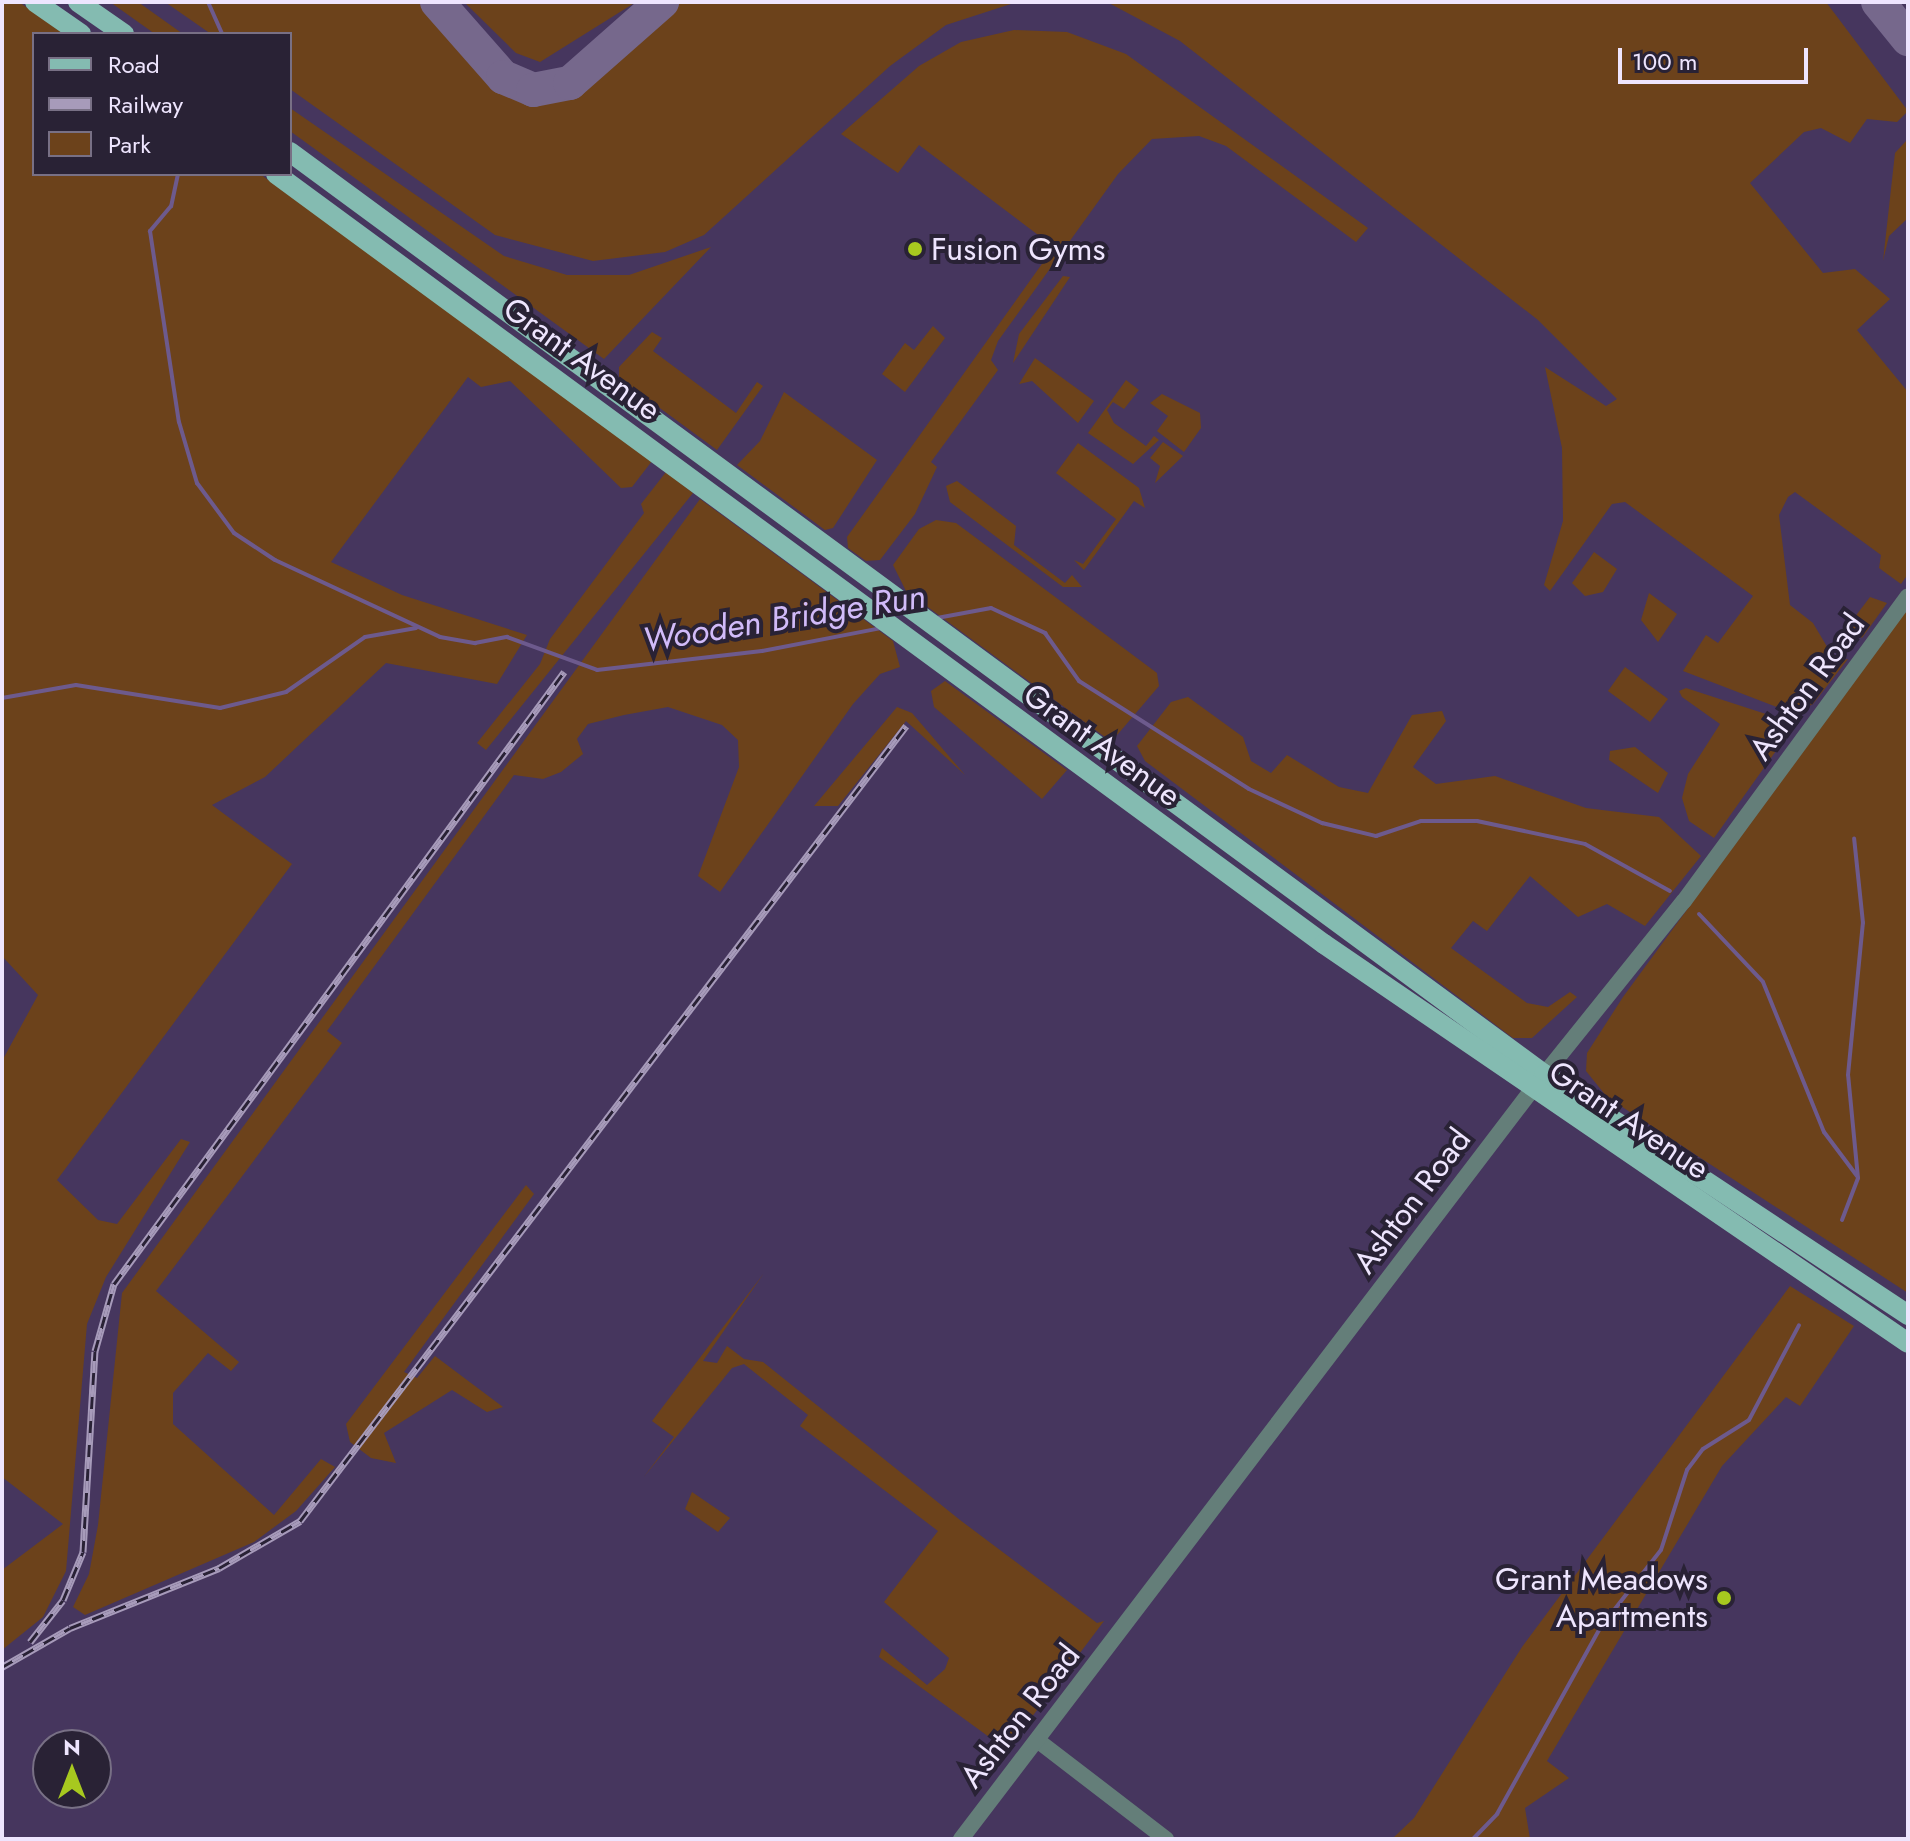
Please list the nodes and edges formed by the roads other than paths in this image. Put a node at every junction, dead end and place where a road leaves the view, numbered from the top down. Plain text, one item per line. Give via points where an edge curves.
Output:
1 (35, 2) edge
2 (78, 2) edge
3 (78, 32) edge
4 (121, 32) edge
5 (292, 153) edge
6 (279, 176) edge
7 (731, 508) junction
8 (826, 549) junction
9 (1908, 596) edge
10 (1219, 837) junction
11 (1204, 858) junction
12 (1538, 1082) junction
13 (1787, 1237) junction
14 (1774, 1254) junction
15 (1908, 1315) edge
16 (1908, 1343) edge
17 (1037, 1740) junction
18 (961, 1839) edge
19 (1166, 1839) edge

1 - 3 main road
2 - 4 main road
5 - 8 main road, Grant Avenue
6 - 7 main road, Grant Avenue
7 - 8 main road via 771,521 816,551
7 - 11 main road, Grant Avenue
8 - 10 main road, Grant Avenue
9 - 12 street, Ashton Road via 1684,901
10 - 11 main road
10 - 12 main road, Grant Avenue
11 - 12 main road, Grant Avenue
12 - 13 main road, Grant Avenue
12 - 14 main road, Grant Avenue
12 - 17 street, Ashton Road
13 - 14 main road
13 - 15 main road, Grant Avenue
14 - 16 main road, Grant Avenue
17 - 18 street, Ashton Road
17 - 19 street

